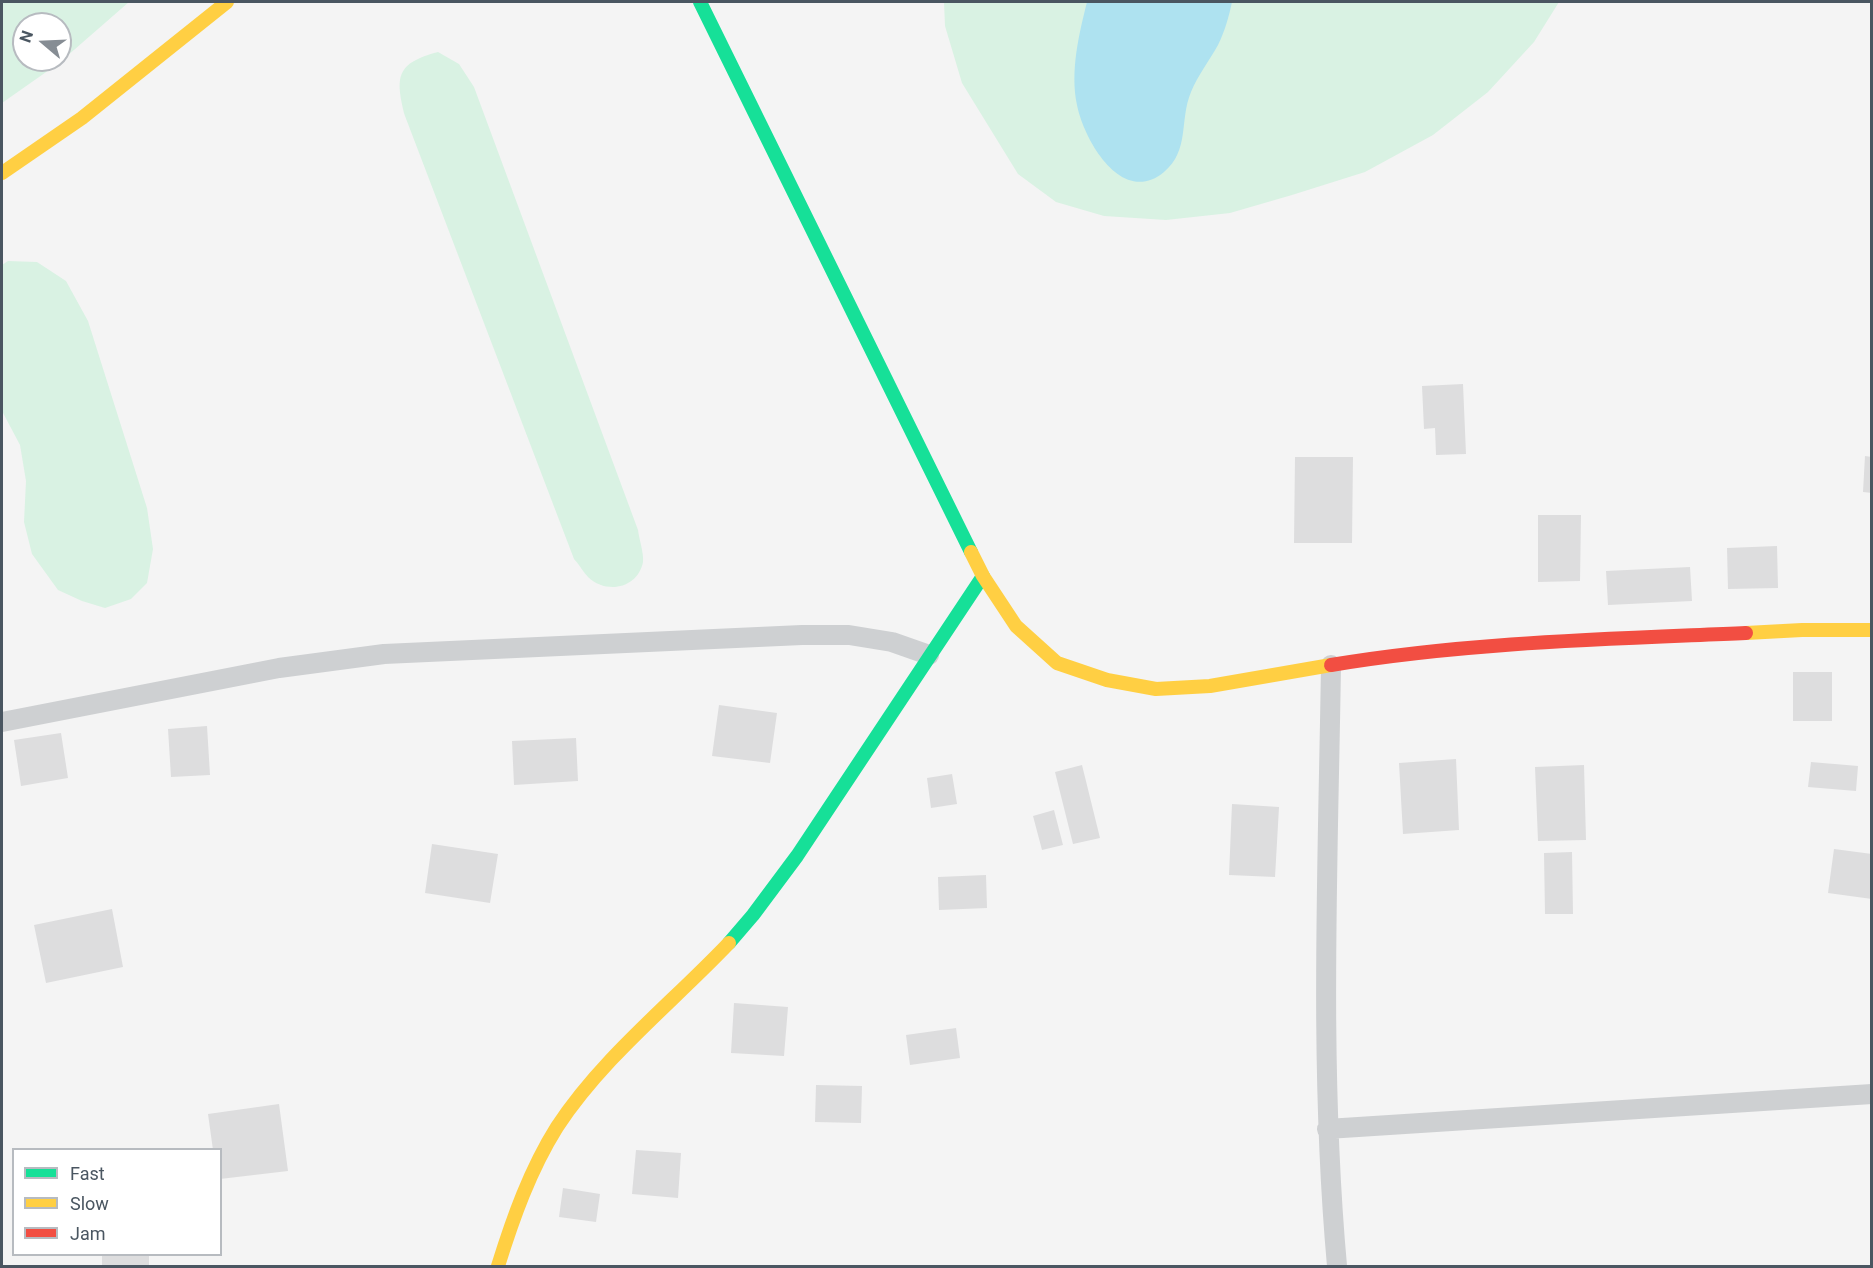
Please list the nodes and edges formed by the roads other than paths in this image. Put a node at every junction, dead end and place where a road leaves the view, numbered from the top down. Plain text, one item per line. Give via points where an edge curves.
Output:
1 (227, 2) edge
2 (700, 2) edge
3 (2, 173) edge
4 (983, 576) junction
5 (1872, 630) edge
6 (929, 655) junction
7 (1331, 665) junction
8 (2, 722) edge
9 (1872, 1094) edge
10 (1327, 1129) junction
11 (498, 1266) edge
12 (1336, 1266) edge

1 - 3 street via 82,118
2 - 4 street
4 - 6 street
4 - 7 street via 1016,626 1057,663 1107,680 1156,689 1210,686
5 - 7 street via 1473,646
6 - 8 lane via 892,642 802,635 384,654 279,668
6 - 11 street via 803,848 752,916 569,1110 540,1157 515,1212
7 - 10 lane
9 - 10 lane
10 - 12 lane

